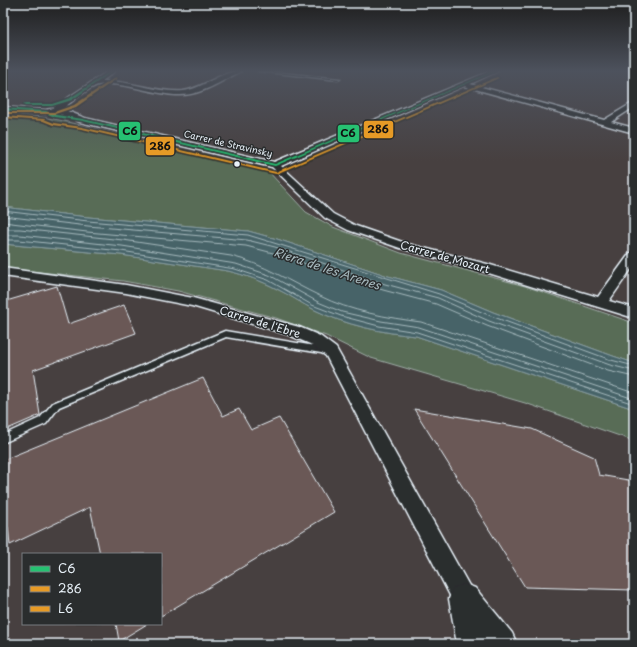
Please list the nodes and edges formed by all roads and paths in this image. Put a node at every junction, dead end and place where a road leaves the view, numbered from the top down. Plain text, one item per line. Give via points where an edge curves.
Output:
1 (66, 101) edge
2 (423, 101) edge
3 (526, 101) edge
4 (634, 104) edge
5 (3, 105) edge
6 (3, 109) edge
7 (50, 109) junction
8 (605, 123) junction
9 (634, 131) edge
10 (275, 165) junction
11 (634, 256) edge
12 (3, 272) edge
13 (602, 303) junction
14 (634, 313) edge
15 (331, 352) junction
16 (3, 439) edge
17 (464, 599) junction
18 (473, 644) edge
19 (501, 644) edge

1 - 7 street
2 - 10 street
3 - 8 street
4 - 8 street
5 - 7 street
6 - 7 street
7 - 10 street, Carrer de Stravinsky via 55,116 83,120
8 - 9 street
10 - 13 street, Carrer de Mozart via 329,216 352,228 404,246
11 - 13 street
12 - 15 street, Carrer de l'Ebre via 126,289 193,302 294,331 315,340
13 - 14 street, Carrer de Mozart
15 - 16 lane via 225,334 56,405 44,421
15 - 17 street, Carrer de l'Ebre
17 - 18 main road
17 - 19 main road

